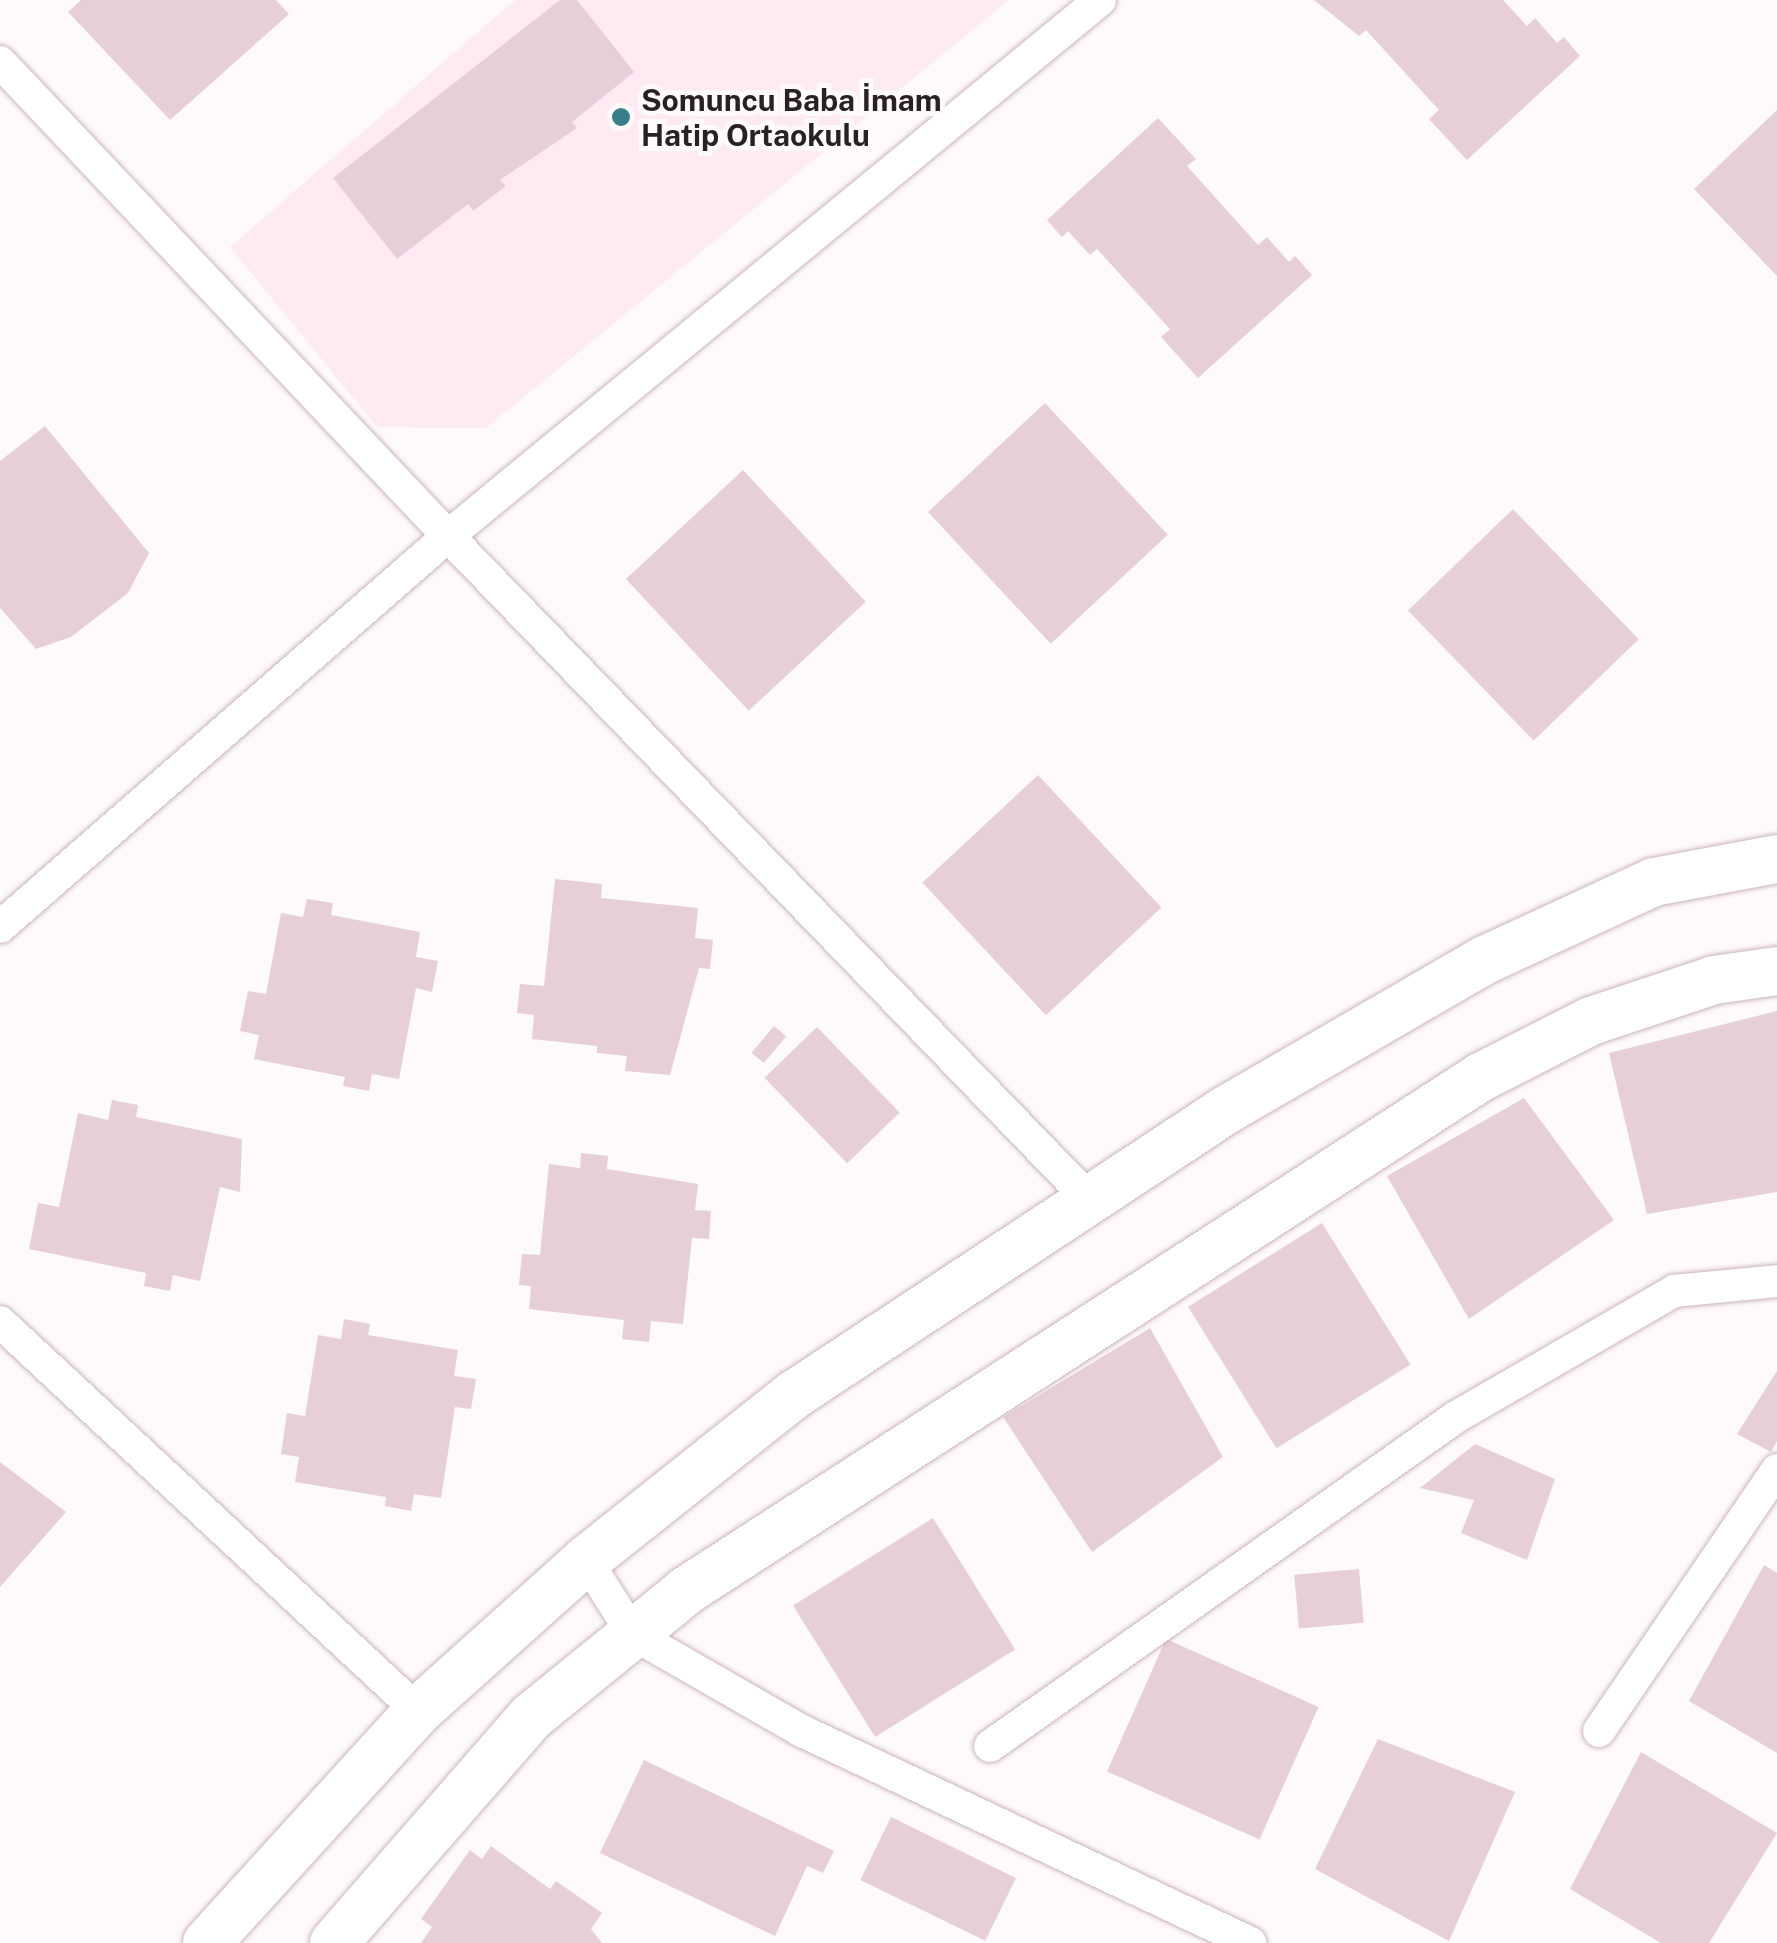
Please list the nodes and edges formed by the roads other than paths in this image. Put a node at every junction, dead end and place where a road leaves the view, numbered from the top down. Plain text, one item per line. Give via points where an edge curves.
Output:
1 (1100, 0) edge
2 (0, 62) edge
3 (448, 536) junction
4 (1777, 858) edge
5 (0, 927) edge
6 (1777, 970) edge
7 (1088, 1198) junction
8 (1777, 1281) edge
9 (0, 1322) edge
10 (1777, 1470) edge
11 (586, 1560) junction
12 (633, 1634) junction
13 (418, 1710) junction
14 (1599, 1732) dead end
15 (990, 1746) dead end
16 (207, 1943) edge
17 (334, 1943) edge
18 (1250, 1943) edge

1 - 3 street
2 - 3 street
3 - 5 street
3 - 7 street
4 - 7 main road via 1654,882 1486,960
6 - 12 main road via 1714,980 1591,1021 1481,1077 687,1590
7 - 11 main road via 796,1394
8 - 15 street via 1674,1291 1456,1417
9 - 13 street
10 - 14 street
11 - 12 street
11 - 13 main road
12 - 17 main road via 531,1717
12 - 18 street via 802,1731
13 - 16 main road

